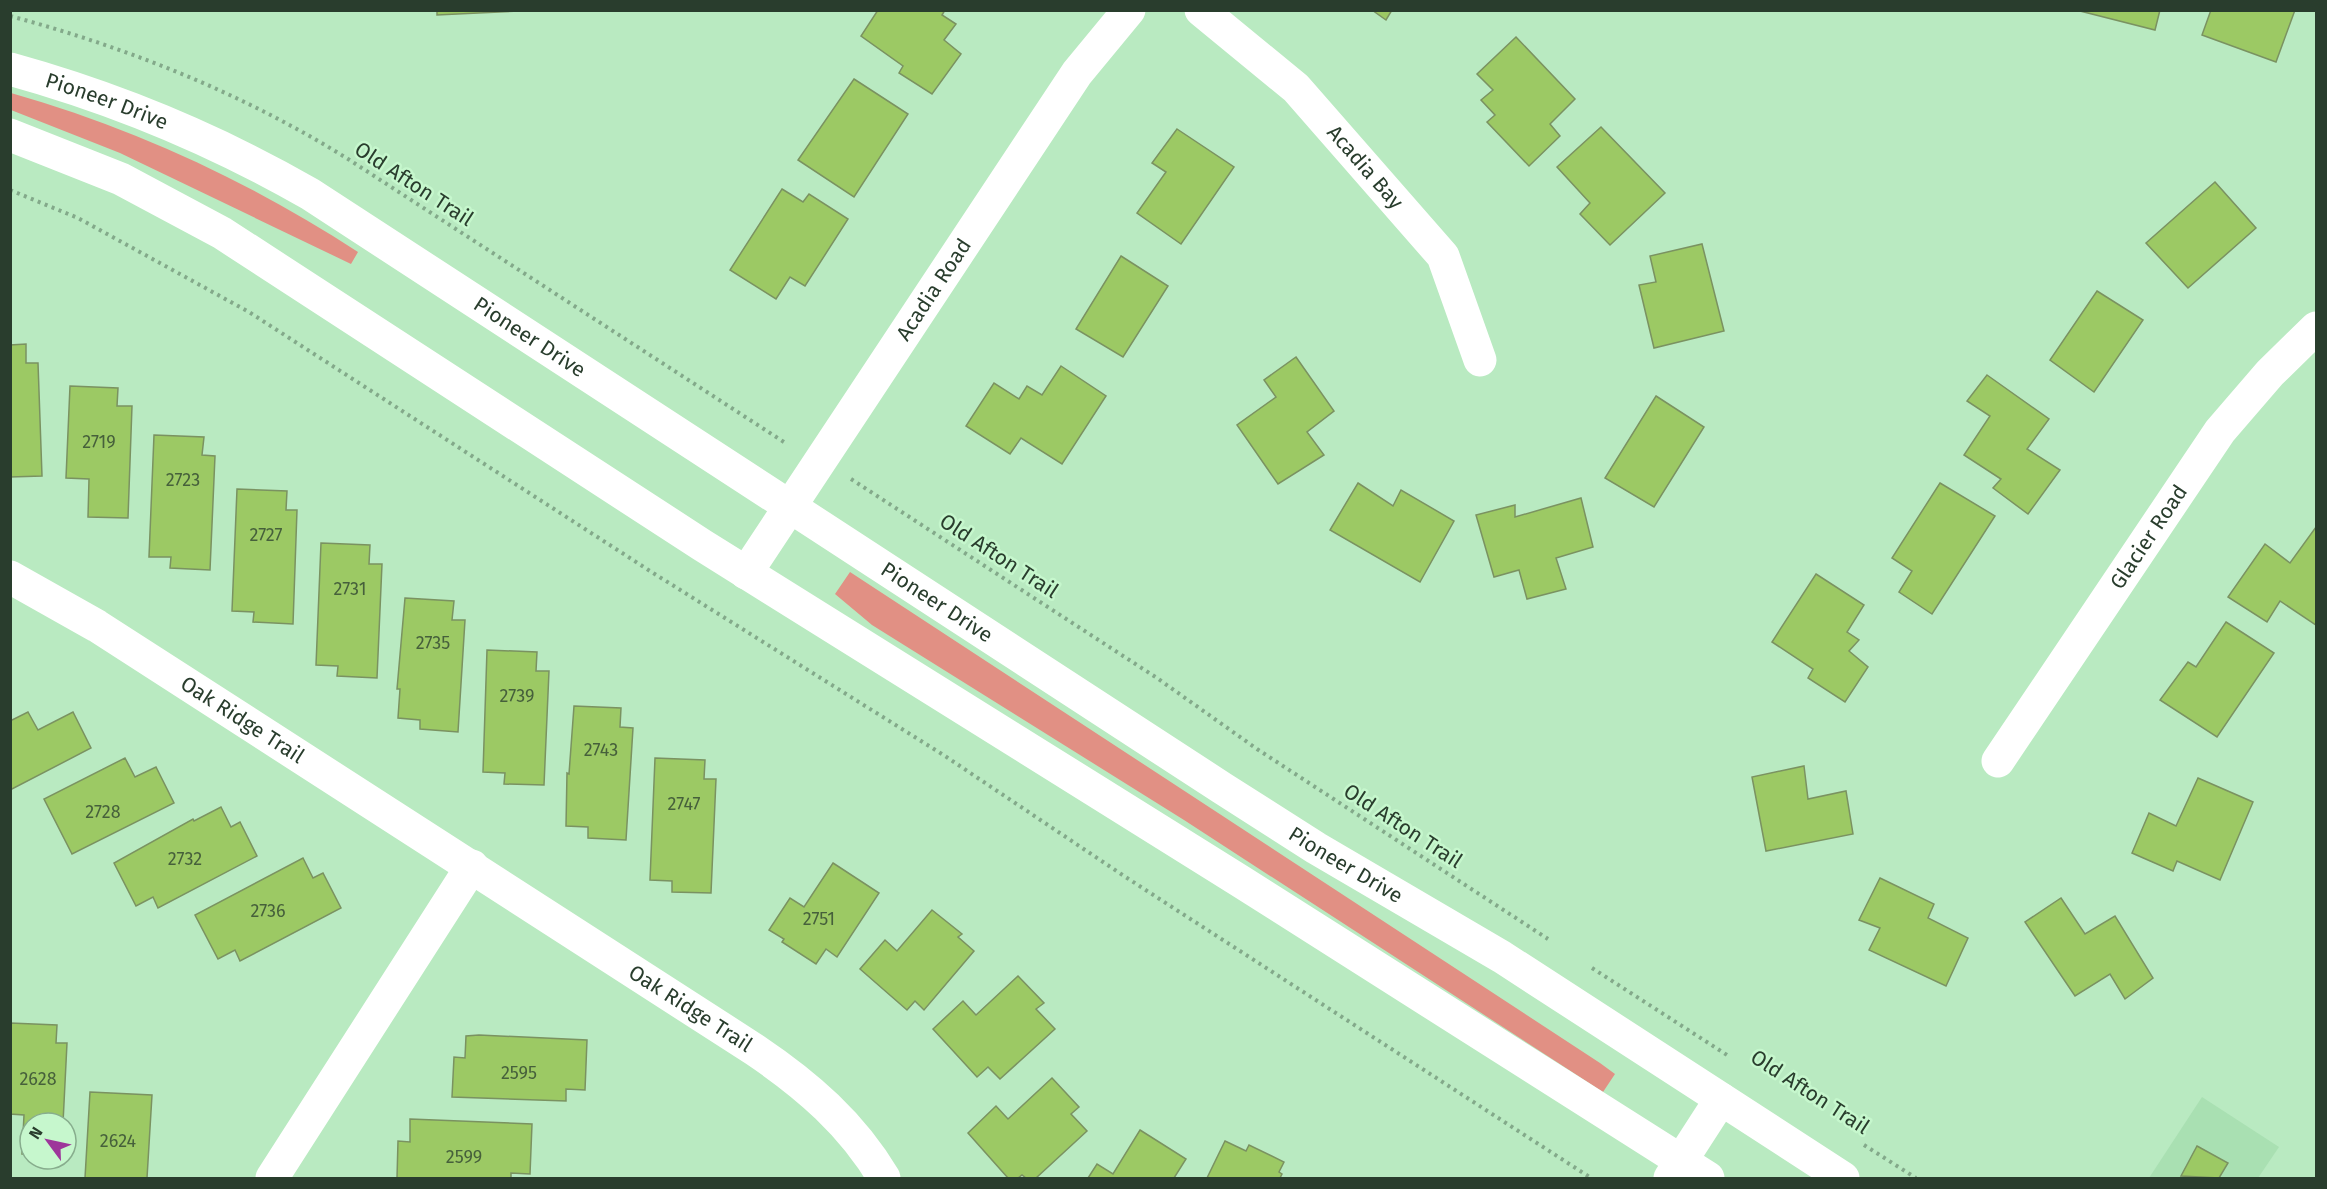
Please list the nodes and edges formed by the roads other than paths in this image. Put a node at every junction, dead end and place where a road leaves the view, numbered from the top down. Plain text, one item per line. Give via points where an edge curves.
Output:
1 (1129, 10) edge
2 (1201, 10) edge
3 (10, 69) edge
4 (10, 135) edge
5 (2316, 328) edge
6 (1480, 360) dead end
7 (789, 506) junction
8 (746, 573) junction
9 (10, 577) edge
10 (1998, 761) dead end
11 (471, 866) junction
12 (1721, 1099) junction
13 (1675, 1170) edge
14 (272, 1179) edge
15 (884, 1179) edge
16 (1708, 1179) edge
17 (1843, 1179) edge

1 - 7 street, Acadia Road via 1071,83
2 - 6 street, Acadia Bay via 1296,88 1443,256
3 - 7 street, Pioneer Drive via 155,118 286,181
4 - 8 street via 121,179 222,233
5 - 10 street, Glacier Road via 2220,431
7 - 8 street, Acadia Road
7 - 12 street, Pioneer Drive via 1316,848 1502,957
8 - 13 street via 1240,880
9 - 11 street, Oak Ridge Trail via 97,626
11 - 14 street
11 - 15 street, Oak Ridge Trail via 781,1067 837,1116
12 - 13 street
12 - 17 street, Pioneer Drive
13 - 16 street

